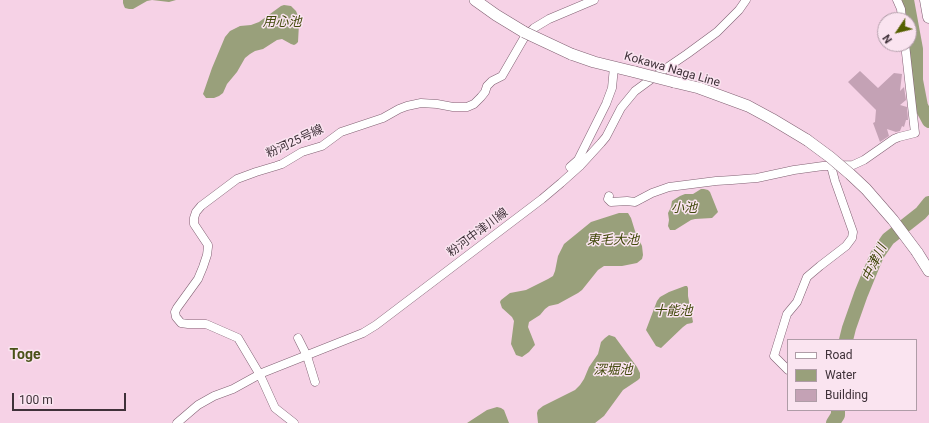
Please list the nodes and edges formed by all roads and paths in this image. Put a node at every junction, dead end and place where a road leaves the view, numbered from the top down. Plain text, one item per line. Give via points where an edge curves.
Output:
1 (475, 0) edge
2 (594, 0) edge
3 (746, 0) edge
4 (897, 0) edge
5 (926, 0) edge
6 (901, 12) edge
7 (929, 17) edge
8 (906, 52) edge
9 (614, 67) junction
10 (831, 166) junction
11 (562, 182) junction
12 (609, 196) dead end
13 (929, 271) edge
14 (298, 338) dead end
15 (306, 356) junction
16 (787, 369) edge
17 (260, 375) junction
18 (314, 382) dead end
19 (177, 423) edge
20 (294, 423) edge

1 - 9 main road, Kokawa Naga Line, bridge via 524,32 571,54
2 - 17 street, 粉河25号線 via 534,28 524,38 502,76 492,81 474,104 467,107 421,103 407,106 383,118 341,132 322,146 302,152 276,166 237,179 201,206 196,212 194,224 208,245 207,254 198,280 177,308 176,317 181,322 206,324 238,338
3 - 11 street, 粉河中津川線 via 717,32 635,91 621,108 606,137
4 - 6 street
5 - 7 main road
8 - 10 street via 915,132 899,137 867,159 853,165
9 - 11 street via 612,88 606,104 578,160 560,178
9 - 13 main road, Kokawa Naga Line, bridge via 699,88 748,106 807,140 866,189 894,220
10 - 12 street via 757,178 669,187 635,202 611,202
10 - 16 street via 854,232 846,246 807,277 797,302 787,314 774,356
11 - 15 street, 粉河中津川線 via 376,326 363,334
14 - 15 street
15 - 17 street, 粉河中津川線
15 - 18 street
17 - 19 street, 粉河中津川線 via 207,399
17 - 20 street via 275,408

